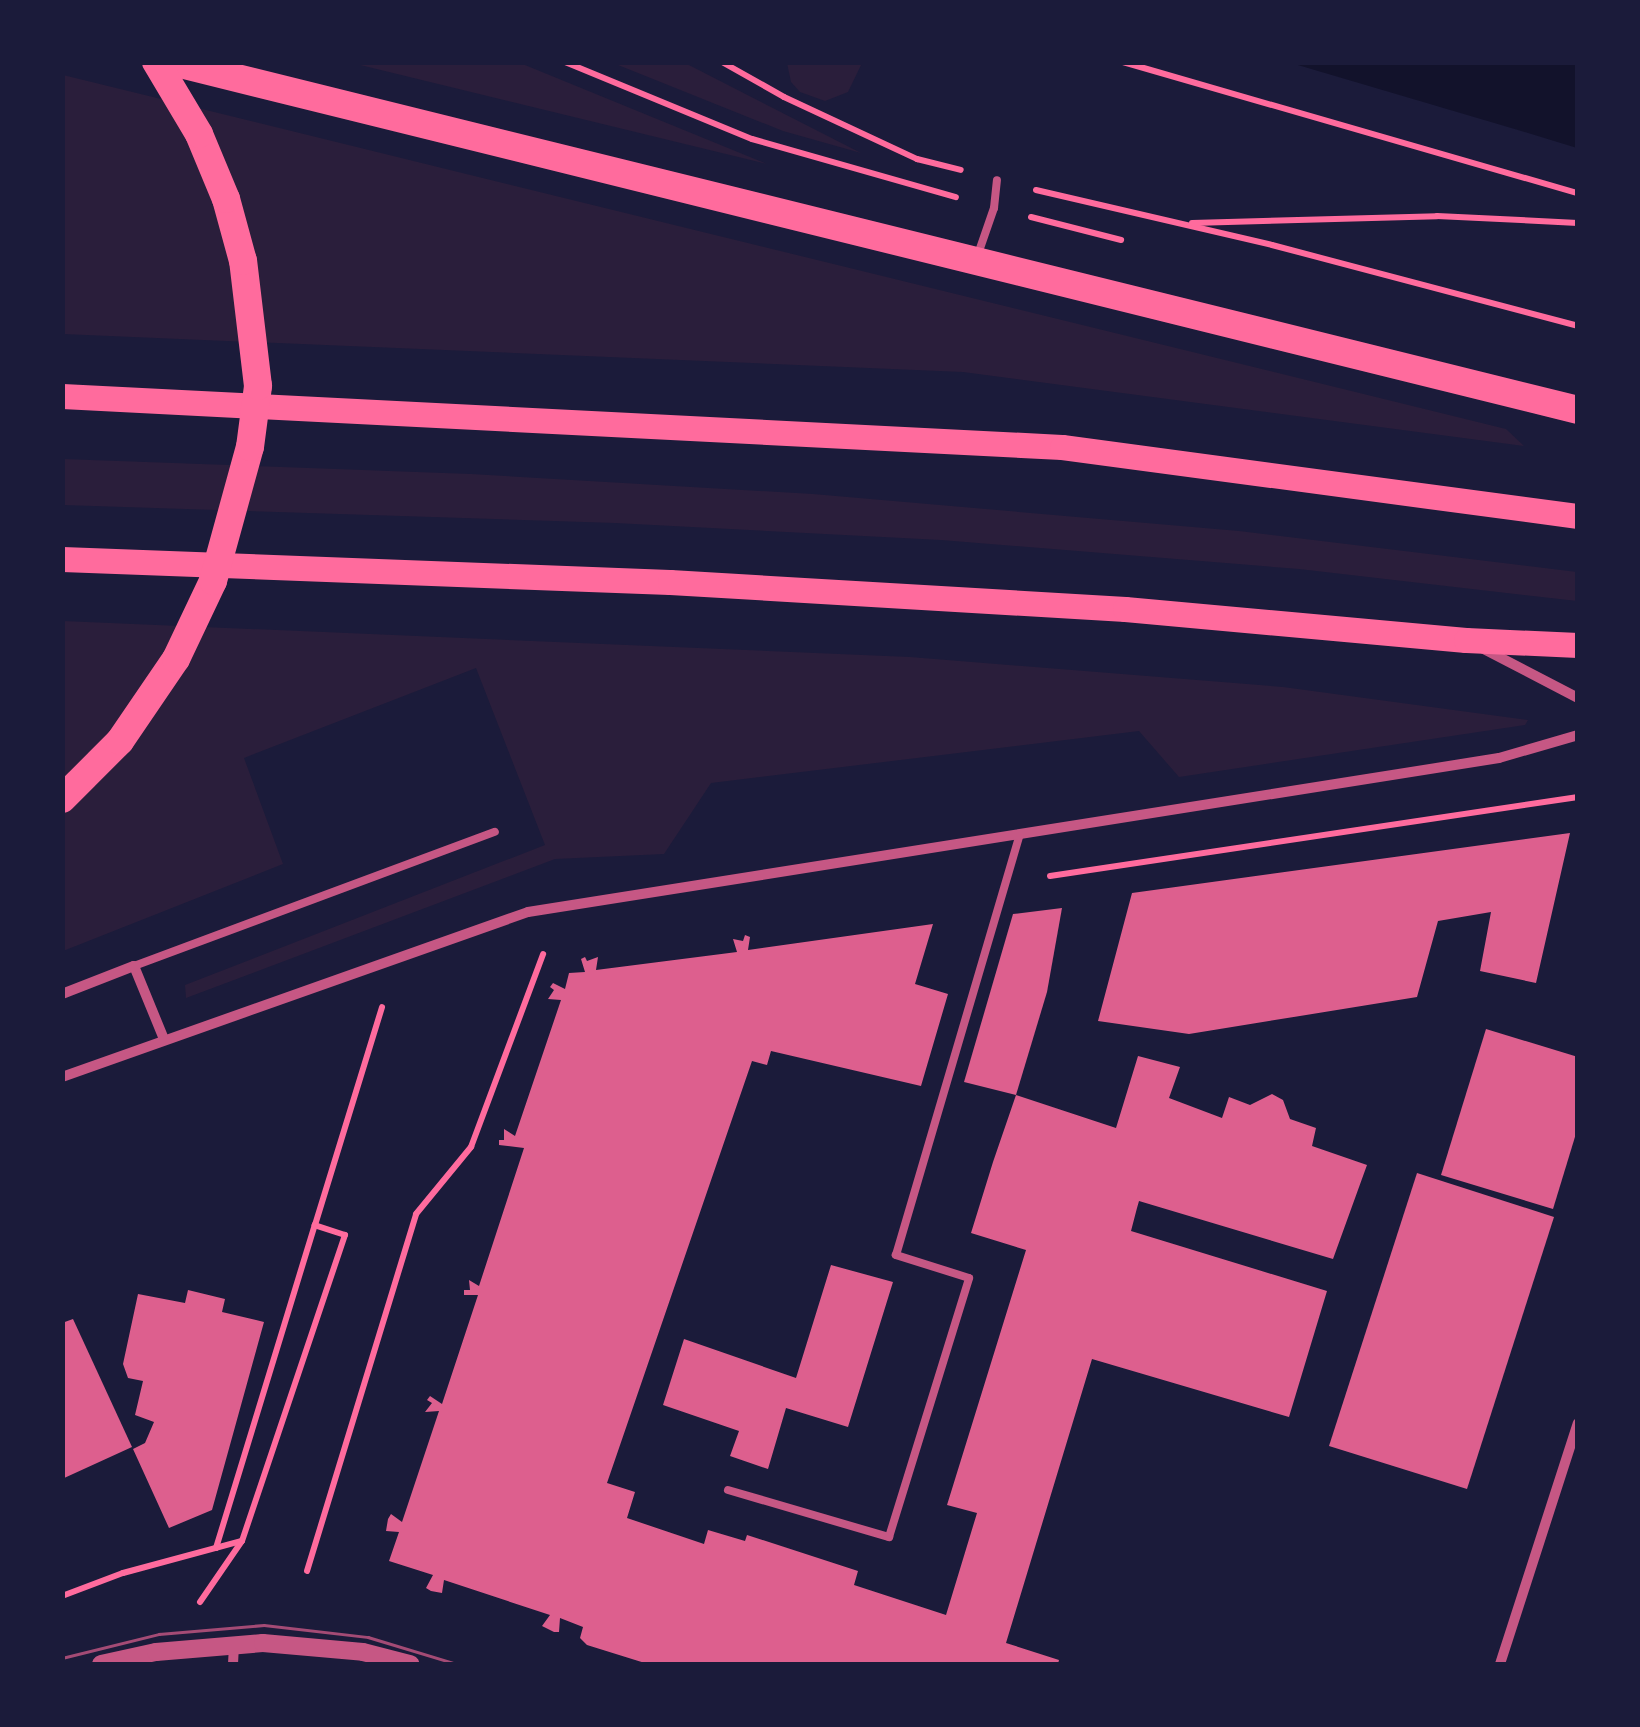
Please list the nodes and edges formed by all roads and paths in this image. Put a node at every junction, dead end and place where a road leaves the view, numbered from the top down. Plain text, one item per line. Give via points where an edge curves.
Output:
1 (156, 62) edge
2 (172, 62) edge
3 (566, 62) edge
4 (722, 62) edge
5 (1123, 62) edge
6 (997, 180) junction
7 (1578, 193) edge
8 (994, 208) junction
9 (1578, 222) edge
10 (1181, 223) junction
11 (1126, 242) dead end
12 (976, 261) junction
13 (1578, 326) edge
14 (62, 396) edge
15 (1578, 410) edge
16 (1578, 516) edge
17 (62, 559) edge
18 (1466, 640) junction
19 (1578, 645) edge
20 (1578, 698) edge
21 (1578, 735) edge
22 (1578, 797) edge
23 (62, 799) edge
24 (495, 832) dead end
25 (1020, 834) junction
26 (1006, 883) junction
27 (561, 952) dead end
28 (396, 958) junction
29 (134, 966) junction
30 (62, 994) edge
31 (164, 1039) junction
32 (62, 1077) edge
33 (314, 1225) junction
34 (1578, 1422) edge
35 (728, 1490) dead end
36 (242, 1541) junction
37 (216, 1548) junction
38 (307, 1571) dead end
39 (62, 1596) edge
40 (234, 1644) junction
41 (184, 1649) junction
42 (101, 1664) edge
43 (233, 1664) edge
44 (410, 1664) edge
45 (1500, 1664) edge

1 - 23 highway via 199,134 226,198 254,322 256,401 240,492 218,563 176,659 120,742
2 - 12 highway
3 - 8 path via 752,139
4 - 6 path via 917,159
5 - 7 path
6 - 8 lane
6 - 10 path
8 - 11 path
8 - 12 lane
9 - 10 path via 1437,216
10 - 13 path
12 - 15 highway
14 - 16 main road via 1062,448
17 - 18 main road via 670,582 1125,609
18 - 19 main road
18 - 20 street
21 - 25 street via 1500,758
22 - 26 path
24 - 29 lane
25 - 26 lane
25 - 28 street via 528,912
26 - 35 lane via 896,1255 969,1278 890,1537
27 - 38 path via 541,954 470,1147 416,1214
28 - 31 street
28 - 33 path
29 - 30 street
29 - 31 street
31 - 32 street
33 - 36 path via 345,1236
33 - 37 path
34 - 45 street
36 - 37 path
36 - 41 path via 200,1601
37 - 39 path
40 - 41 street
40 - 43 street
40 - 44 street via 316,1646
41 - 42 street

